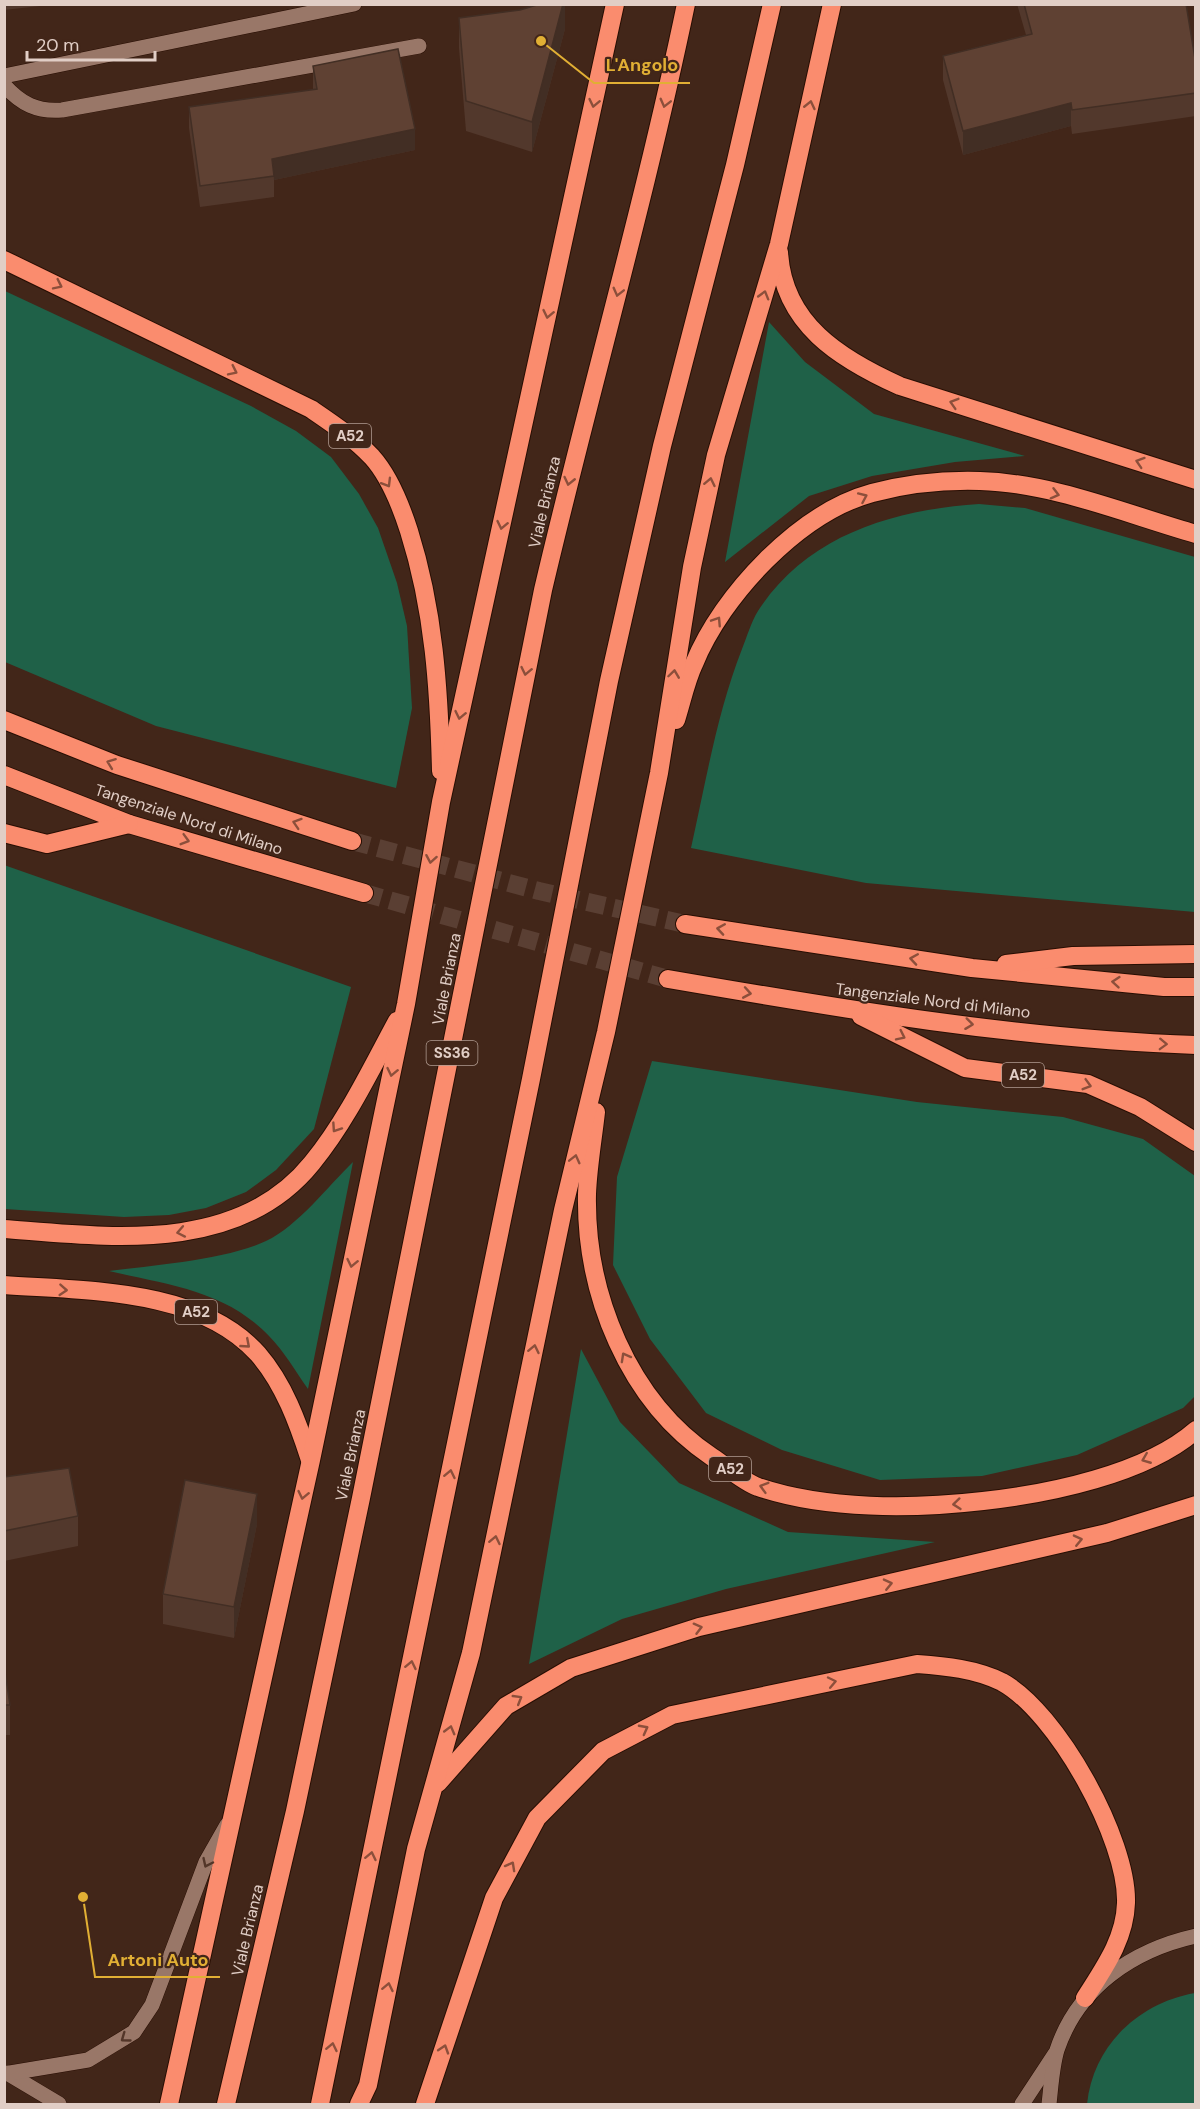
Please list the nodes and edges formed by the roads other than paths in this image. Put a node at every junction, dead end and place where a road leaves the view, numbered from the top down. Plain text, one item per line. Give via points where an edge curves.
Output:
1 (354, 4) edge
2 (615, 4) edge
3 (686, 4) edge
4 (772, 4) edge
5 (832, 4) edge
6 (419, 46) dead end
7 (4, 76) edge
8 (4, 85) edge
9 (779, 244) junction
10 (4, 261) edge
11 (1196, 480) edge
12 (1196, 534) edge
13 (4, 720) edge
14 (659, 773) junction
15 (4, 775) edge
16 (441, 802) junction
17 (129, 824) junction
18 (4, 833) edge
19 (352, 841) tunnel mouth
20 (364, 893) tunnel mouth
21 (685, 924) tunnel mouth
22 (1196, 954) edge
23 (972, 968) junction
24 (668, 979) tunnel mouth
25 (1196, 987) edge
26 (406, 1004) junction
27 (849, 1010) junction
28 (606, 1032) junction
29 (1196, 1045) edge
30 (1196, 1142) edge
31 (4, 1229) edge
32 (4, 1285) edge
33 (1196, 1430) edge
34 (310, 1460) junction
35 (1196, 1504) edge
36 (434, 1786) junction
37 (235, 1812) junction
38 (1196, 1936) edge
39 (1086, 1998) junction
40 (1057, 2051) junction
41 (8, 2073) edge
42 (59, 2104) edge
43 (169, 2104) edge
44 (226, 2104) edge
45 (320, 2104) edge
46 (359, 2104) edge
47 (425, 2104) edge
48 (1022, 2104) edge
49 (1048, 2104) edge

1 - 7 street
2 -> 16 highway
3 -> 44 highway, Viale Brianza / SS36 via 543,590 359,1510 295,1811
45 -> 4 highway via 609,681 662,446
9 -> 5 highway
6 - 8 street via 62,110 31,108
11 -> 9 highway via 900,386 862,369 806,326 780,270
14 -> 9 highway via 680,636 714,466
10 -> 16 highway, A52 via 311,409 350,435 374,459 400,504 432,622 439,693
14 -> 12 highway via 693,664 735,593 773,552 822,516 871,493 933,483 981,481 1022,486
19 -> 13 highway, Tangenziale Nord di Milano via 117,765
14 - 28 highway
15 - 17 highway, Tangenziale Nord di Milano
16 -> 26 highway
17 - 18 highway via 47,844
17 -> 20 highway, Tangenziale Nord di Milano
23 -> 21 highway
22 - 23 highway via 1073,956
25 -> 23 highway
24 -> 27 highway, Tangenziale Nord di Milano / A52
26 -> 31 highway via 349,1109 312,1163 286,1190 244,1216 136,1238
26 -> 34 highway
27 -> 29 highway, Tangenziale Nord di Milano / A52 via 1122,1043
27 -> 30 highway, A52 via 965,1068 1088,1084 1140,1107
33 -> 28 highway, A52 via 1177,1446 1109,1474 1035,1495 929,1507 823,1501 756,1486 691,1443 648,1397 618,1345 595,1275 587,1193
36 -> 28 highway via 471,1653 563,1210
32 -> 34 highway, A52 via 122,1295 188,1308 229,1329 258,1354 294,1410
34 -> 37 highway
36 -> 35 highway via 506,1706 571,1668 699,1627 1107,1533
46 -> 36 highway via 368,2085 416,1849
37 -> 41 street via 206,1862 152,2005 134,2031 88,2060
37 - 43 highway
38 - 39 street via 1138,1955 1109,1974
39 - 40 street
47 -> 39 highway via 494,1898 537,1818 603,1751 672,1715 917,1664 956,1667 1002,1682 1047,1719 1088,1784 1120,1858 1126,1903 1118,1944
40 - 48 street
40 - 49 street
41 - 42 street

